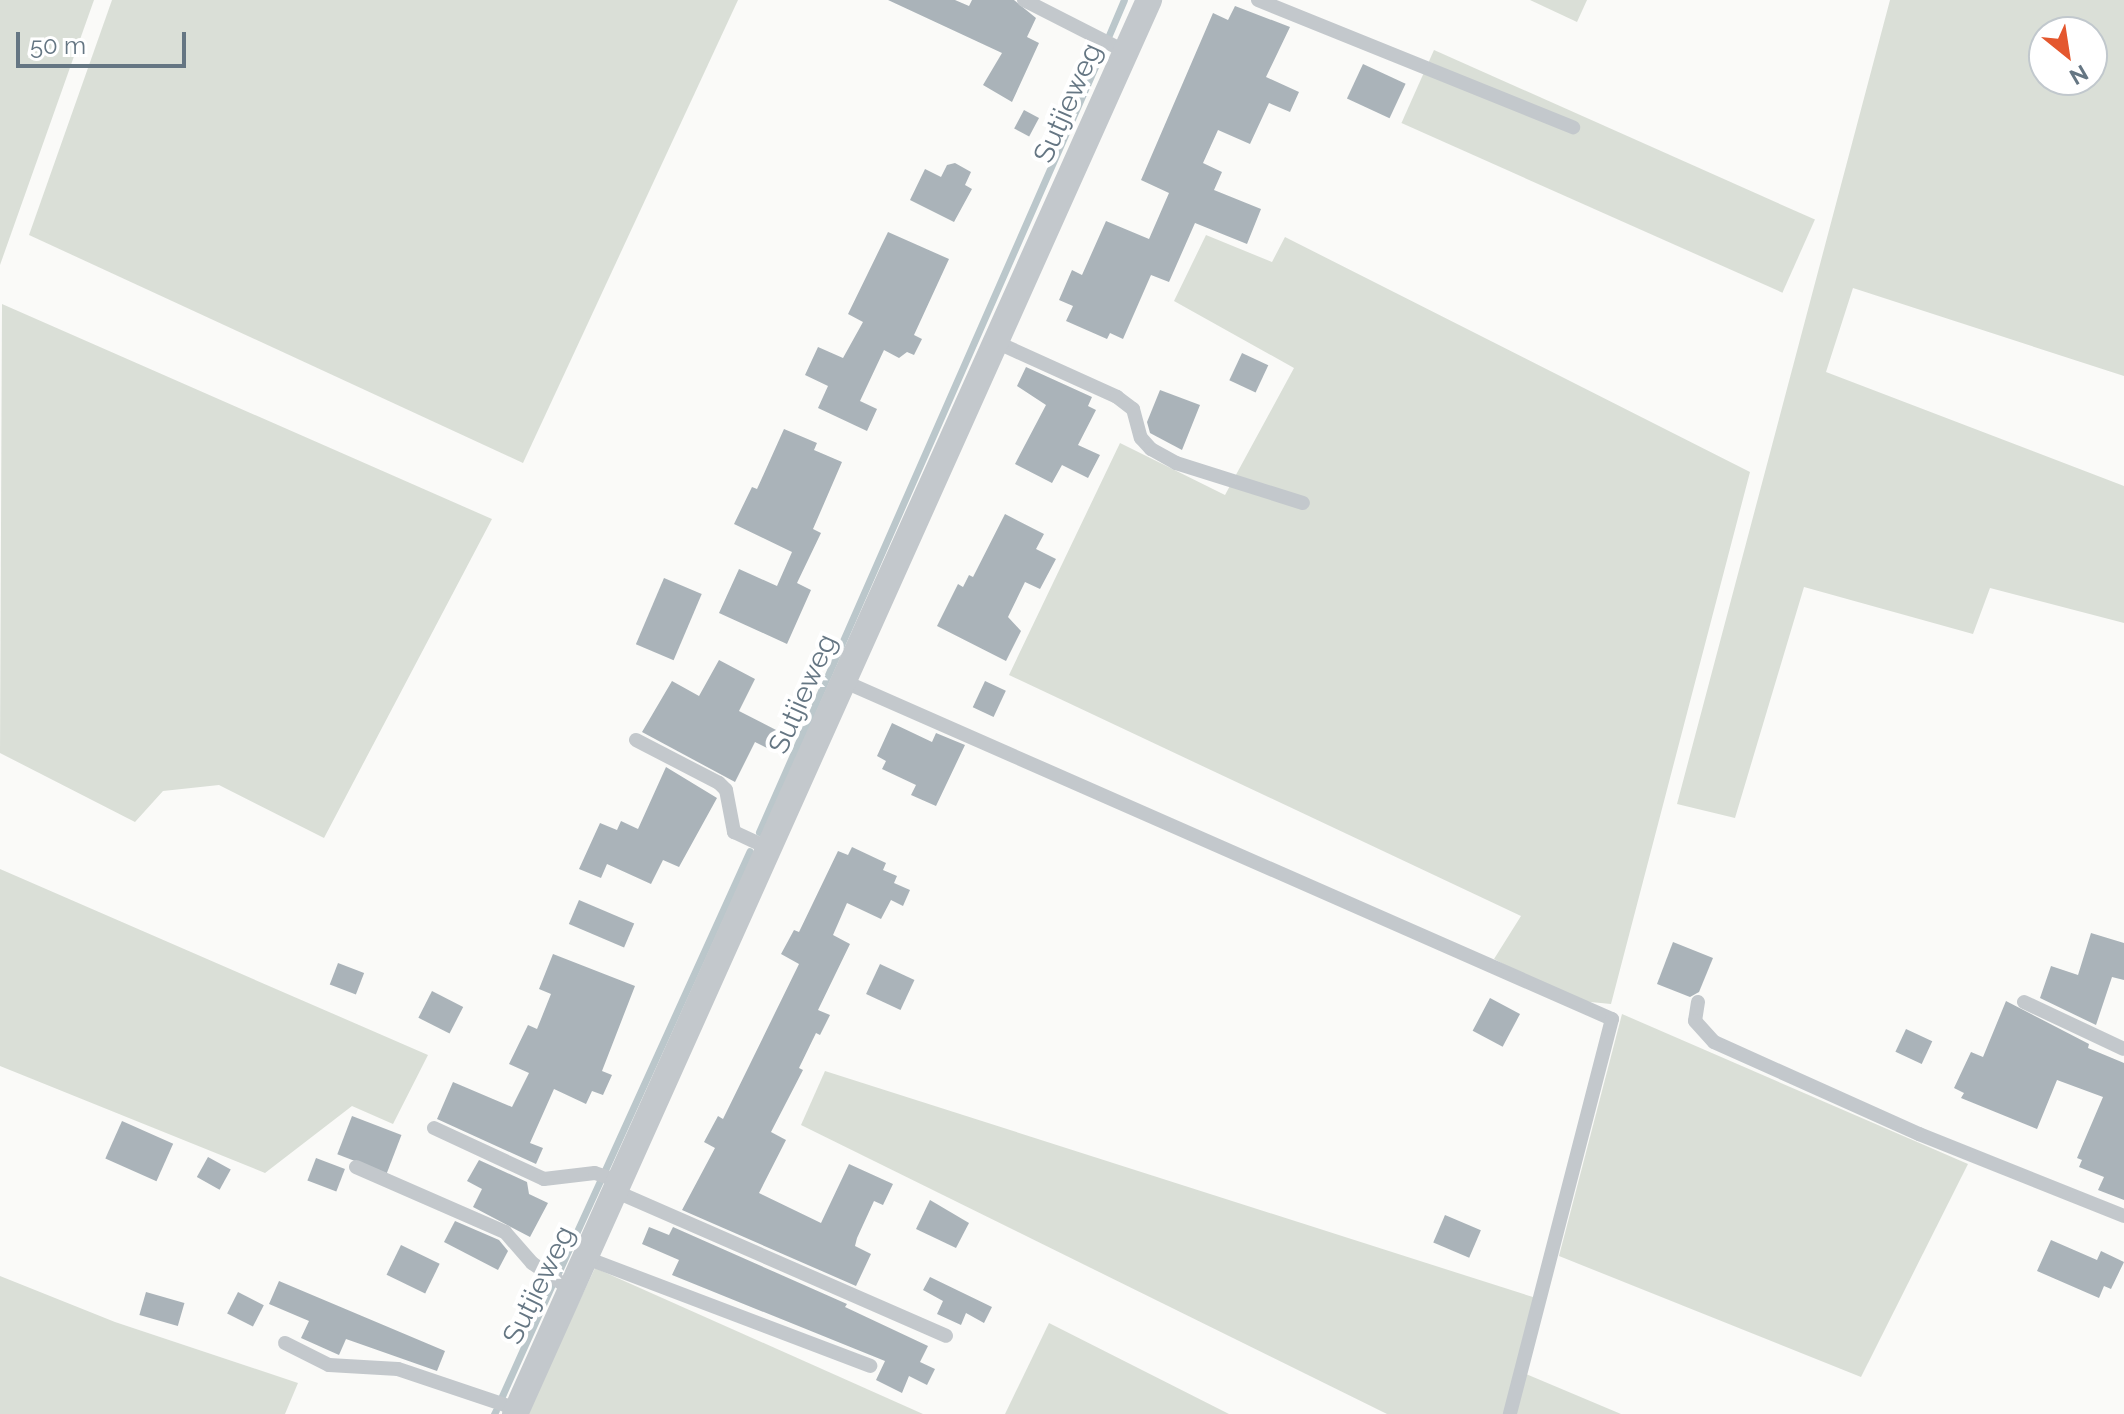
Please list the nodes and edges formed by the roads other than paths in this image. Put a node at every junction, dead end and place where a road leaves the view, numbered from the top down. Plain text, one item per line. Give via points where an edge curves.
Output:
1 (1024, 0) edge
2 (1149, 0) edge
3 (1258, 0) edge
4 (1126, 52) junction
5 (1573, 127) dead end
6 (996, 342) junction
7 (1303, 503) dead end
8 (843, 681) junction
9 (636, 740) dead end
10 (769, 848) junction
11 (1698, 1002) dead end
12 (2024, 1002) dead end
13 (2124, 1049) edge
14 (434, 1128) dead end
15 (356, 1167) dead end
16 (619, 1187) junction
17 (2124, 1216) edge
18 (589, 1259) junction
19 (573, 1291) junction
20 (946, 1336) dead end
21 (285, 1343) dead end
22 (870, 1366) dead end
23 (516, 1411) edge
24 (1510, 1414) edge

1 - 4 lane
2 - 4 street, Sutjieweg
3 - 5 lane
4 - 6 street, Sutjieweg
6 - 7 lane via 1117,397 1133,409 1141,438 1176,463
6 - 8 street, Sutjieweg
8 - 10 street, Sutjieweg
8 - 24 lane via 1612,1019
9 - 10 lane via 719,783 726,790 734,832
10 - 16 street, Sutjieweg
11 - 17 lane via 1695,1021 1714,1042 1919,1134
12 - 13 lane
14 - 16 lane via 544,1179 595,1173
15 - 19 lane via 505,1232 532,1263
16 - 18 street, Sutjieweg
16 - 20 lane
18 - 19 street, Sutjieweg
18 - 22 lane
19 - 23 street, Sutjieweg
21 - 23 lane via 329,1365 398,1369

